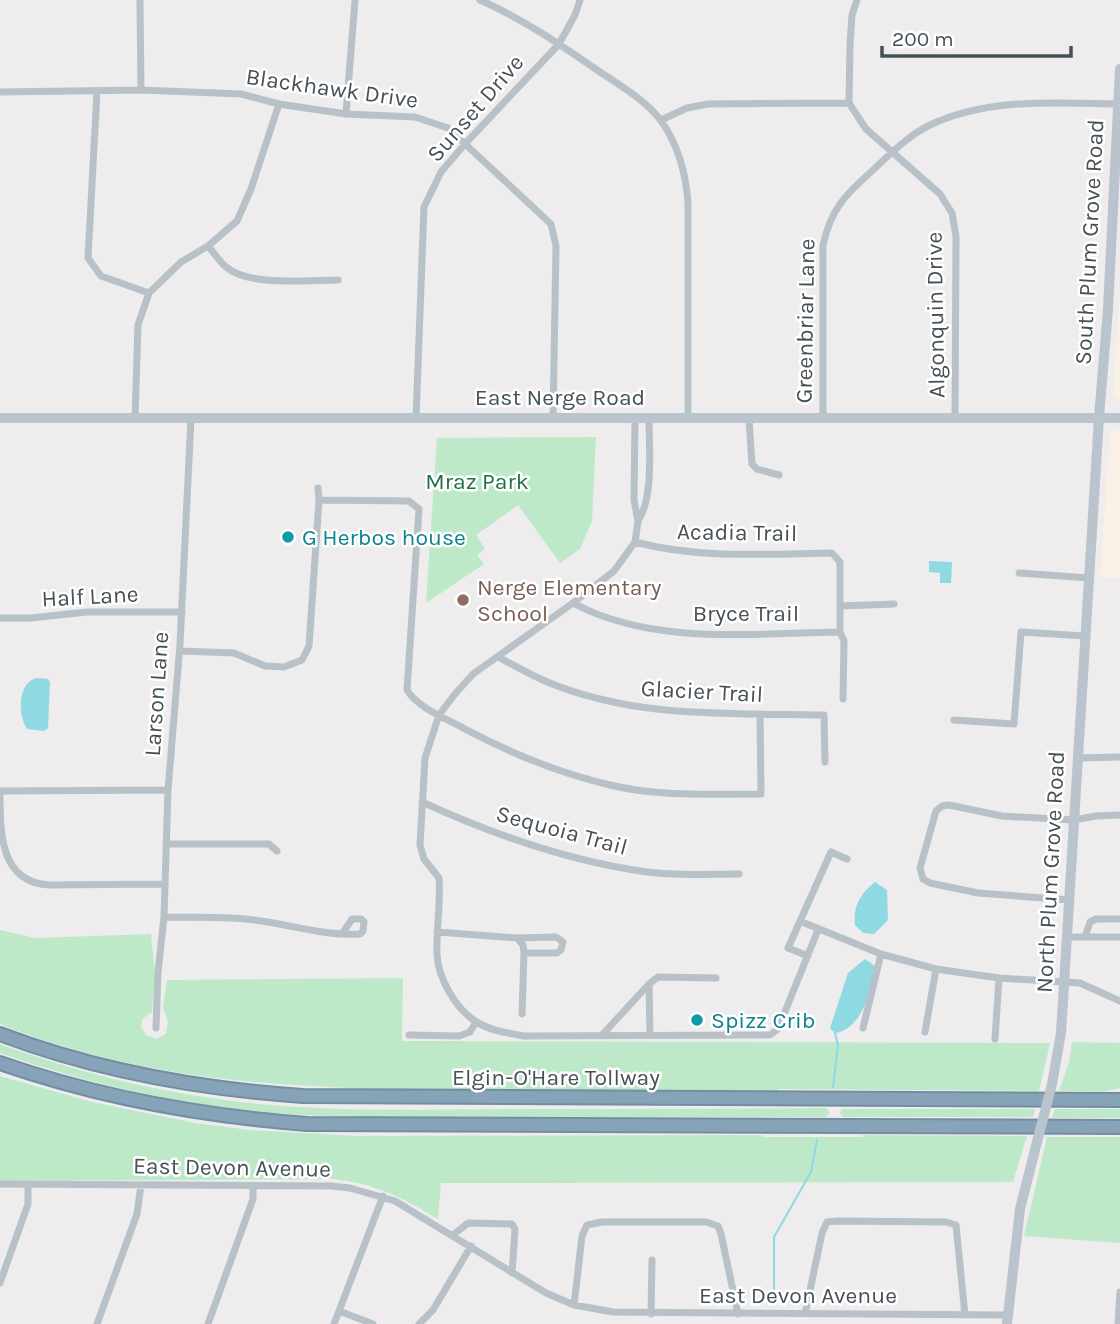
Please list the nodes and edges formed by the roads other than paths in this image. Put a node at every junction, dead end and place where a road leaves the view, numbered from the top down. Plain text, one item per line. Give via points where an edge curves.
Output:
1 (140, 0) edge
2 (355, 0) edge
3 (480, 0) edge
4 (580, 0) edge
5 (857, 0) edge
6 (559, 44) junction
7 (1120, 69) edge
8 (141, 90) junction
9 (0, 92) edge
10 (97, 92) junction
11 (849, 103) junction
12 (279, 104) junction
13 (1119, 104) edge
14 (346, 114) junction
15 (661, 120) junction
16 (464, 145) junction
17 (892, 153) junction
18 (208, 246) junction
19 (338, 279) dead end
20 (149, 293) junction
21 (1099, 417) junction
22 (0, 418) edge
23 (135, 418) junction
24 (191, 418) junction
25 (416, 418) junction
26 (553, 418) junction
27 (635, 418) junction
28 (649, 418) junction
29 (1120, 418) edge
30 (688, 419) junction
31 (749, 419) junction
32 (823, 419) junction
33 (955, 419) junction
34 (779, 475) dead end
35 (318, 488) dead end
36 (319, 500) junction
37 (638, 521) junction
38 (635, 542) junction
39 (1019, 573) dead end
40 (1089, 578) junction
41 (573, 603) junction
42 (894, 604) dead end
43 (841, 606) junction
44 (182, 612) junction
45 (0, 618) edge
46 (840, 632) junction
47 (1086, 636) junction
48 (180, 651) junction
49 (498, 657) junction
50 (843, 699) dead end
51 (760, 714) junction
52 (439, 715) junction
53 (954, 720) dead end
54 (1120, 757) edge
55 (1078, 758) junction
56 (825, 762) dead end
57 (169, 790) junction
58 (0, 791) edge
59 (422, 802) junction
60 (1120, 815) edge
61 (1074, 820) junction
62 (166, 844) junction
63 (277, 851) dead end
64 (846, 859) dead end
65 (739, 874) dead end
66 (164, 884) junction
67 (1069, 900) junction
68 (164, 917) junction
69 (1120, 919) edge
70 (802, 922) junction
71 (818, 930) junction
72 (437, 932) junction
73 (342, 934) dead end
74 (1067, 937) junction
75 (1085, 937) junction
76 (1120, 937) edge
77 (517, 938) junction
78 (524, 953) junction
79 (881, 954) junction
80 (808, 956) junction
81 (936, 969) junction
82 (716, 978) dead end
83 (999, 978) junction
84 (1064, 981) junction
85 (649, 984) junction
86 (1120, 1000) edge
87 (522, 1014) dead end
88 (477, 1022) junction
89 (156, 1028) dead end
90 (863, 1028) dead end
91 (925, 1032) dead end
92 (0, 1034) edge
93 (410, 1035) dead end
94 (602, 1035) junction
95 (650, 1035) junction
96 (995, 1040) dead end
97 (0, 1063) edge
98 (1120, 1100) edge
99 (1120, 1127) edge
100 (0, 1184) edge
101 (28, 1184) junction
102 (141, 1185) junction
103 (253, 1186) junction
104 (383, 1196) junction
105 (453, 1235) junction
106 (471, 1246) junction
107 (652, 1260) dead end
108 (512, 1273) junction
109 (0, 1283) edge
110 (1120, 1292) edge
111 (574, 1305) junction
112 (1119, 1310) edge
113 (339, 1311) junction
114 (652, 1314) junction
115 (738, 1314) junction
116 (804, 1314) junction
117 (965, 1315) junction
118 (1008, 1320) edge
119 (97, 1324) edge
120 (208, 1324) edge
121 (334, 1324) edge
122 (373, 1324) edge
123 (419, 1324) edge
124 (1118, 1324) edge

1 - 8 street
2 - 14 street
3 - 6 street via 512,13
4 - 6 street, Sunset Drive
5 - 11 street via 852,15
6 - 15 street via 635,96
6 - 16 street, Sunset Drive
7 - 13 street, South Plum Grove Road
8 - 10 street, Blackhawk Drive
8 - 12 street, Blackhawk Drive via 241,94
9 - 10 street, Blackhawk Drive
10 - 20 street via 88,258 101,276
11 - 15 street via 708,104
11 - 17 street, Algonquin Drive via 866,129
12 - 14 street, Blackhawk Drive
12 - 18 street via 237,221
13 - 17 street, Greenbriar Lane via 1010,104 969,109 928,126
13 - 21 street, South Plum Grove Road
14 - 16 street, Blackhawk Drive via 415,117 448,128
15 - 30 street via 687,180
16 - 25 street, Sunset Drive via 441,173 424,207
16 - 26 street, Blackhawk Drive via 551,224 556,246
17 - 32 street, Greenbriar Lane via 847,194 828,222 823,245
17 - 33 street, Algonquin Drive via 940,194 952,213 956,237
18 - 19 street via 225,267 256,278
18 - 20 street via 181,262
20 - 23 street via 138,326
21 - 29 street, East Nerge Road
21 - 33 street, East Nerge Road
21 - 40 street, North Plum Grove Road
22 - 23 street, East Nerge Road
23 - 24 street, East Nerge Road
24 - 25 street, East Nerge Road
24 - 44 street, Larson Lane
25 - 26 street, East Nerge Road
26 - 27 street, East Nerge Road
27 - 28 street, East Nerge Road
27 - 37 street
28 - 30 street, East Nerge Road
28 - 37 street via 648,482
30 - 31 street, East Nerge Road
31 - 32 street, East Nerge Road
31 - 34 street via 752,464
32 - 33 street, East Nerge Road
35 - 36 street
36 - 48 street via 309,646 302,660 284,667 265,666 234,653
36 - 52 street via 409,502 419,509 407,690
37 - 38 street
38 - 41 street via 614,571
38 - 43 street, Acadia Trail via 695,553 832,553 841,562
39 - 40 street
40 - 47 street, North Plum Grove Road
41 - 46 street, Bryce Trail via 612,619 677,632
41 - 49 street
42 - 43 street
43 - 46 street
44 - 45 street, Half Lane
44 - 48 street, Larson Lane
46 - 50 street via 844,640
47 - 53 street via 1021,632 1014,724
47 - 55 street, North Plum Grove Road
48 - 57 street, Larson Lane
49 - 51 street, Glacier Trail via 545,681 613,702 667,712
49 - 52 street via 464,683
51 - 52 street via 761,794 683,794 612,786 530,761
51 - 56 street, Glacier Trail via 824,715
52 - 59 street via 425,758
54 - 55 street
55 - 61 street, North Plum Grove Road
57 - 58 street
57 - 62 street, Larson Lane
58 - 66 street via 1,852 21,878 49,885
59 - 65 street, Sequoia Trail via 476,826 569,857 649,873
59 - 72 street via 420,849 439,881
60 - 61 street
61 - 67 street, North Plum Grove Road
61 - 67 street via 1002,816 942,806 932,820 920,868 923,879 930,883 978,893
62 - 63 street via 269,844
62 - 66 street, Larson Lane
64 - 70 street via 831,852
66 - 68 street, Larson Lane
67 - 74 street, North Plum Grove Road
68 - 73 street via 234,918
68 - 89 street, Larson Lane
69 - 75 street via 1090,922
70 - 71 street
70 - 80 street via 788,948
71 - 79 street
71 - 80 street
72 - 77 street
72 - 88 street via 442,976 456,1002
74 - 75 street
74 - 84 street, North Plum Grove Road
75 - 76 street
77 - 78 street
77 - 78 street via 556,937 563,942 556,953
78 - 87 street
79 - 81 street
79 - 90 street
80 - 95 street via 778,1029 770,1035
81 - 83 street
81 - 91 street
82 - 85 street via 658,977
83 - 84 street
83 - 96 street
84 - 86 street
84 - 118 street, North Plum Grove Road, bridge via 1052,1084 1020,1209
85 - 94 street
85 - 95 street
88 - 93 street via 470,1032 459,1036
88 - 94 street via 524,1036
92 - 98 highway, Elgin-O'Hare Tollway via 156,1077 303,1096
94 - 95 street
97 - 99 highway via 97,1093 167,1108 307,1124
100 - 101 street, East Devon Avenue
101 - 102 street, East Devon Avenue
101 - 109 street via 28,1204
102 - 103 street, East Devon Avenue
102 - 119 street via 139,1206
103 - 104 street, East Devon Avenue via 331,1185
103 - 120 street via 253,1199
104 - 105 street, East Devon Avenue
104 - 113 street
105 - 106 street, East Devon Avenue
105 - 108 street via 468,1223 512,1224
106 - 108 street, East Devon Avenue
106 - 123 street via 433,1310
107 - 114 street
108 - 111 street, East Devon Avenue
110 - 112 street
111 - 114 street, East Devon Avenue
111 - 115 street via 587,1225 706,1222 718,1226 721,1234
112 - 124 street
113 - 121 street
113 - 122 street
114 - 115 street, East Devon Avenue
115 - 116 street, East Devon Avenue
116 - 117 street, East Devon Avenue
116 - 117 street via 822,1233 827,1222 838,1221 956,1225
117 - 118 street, East Devon Avenue

